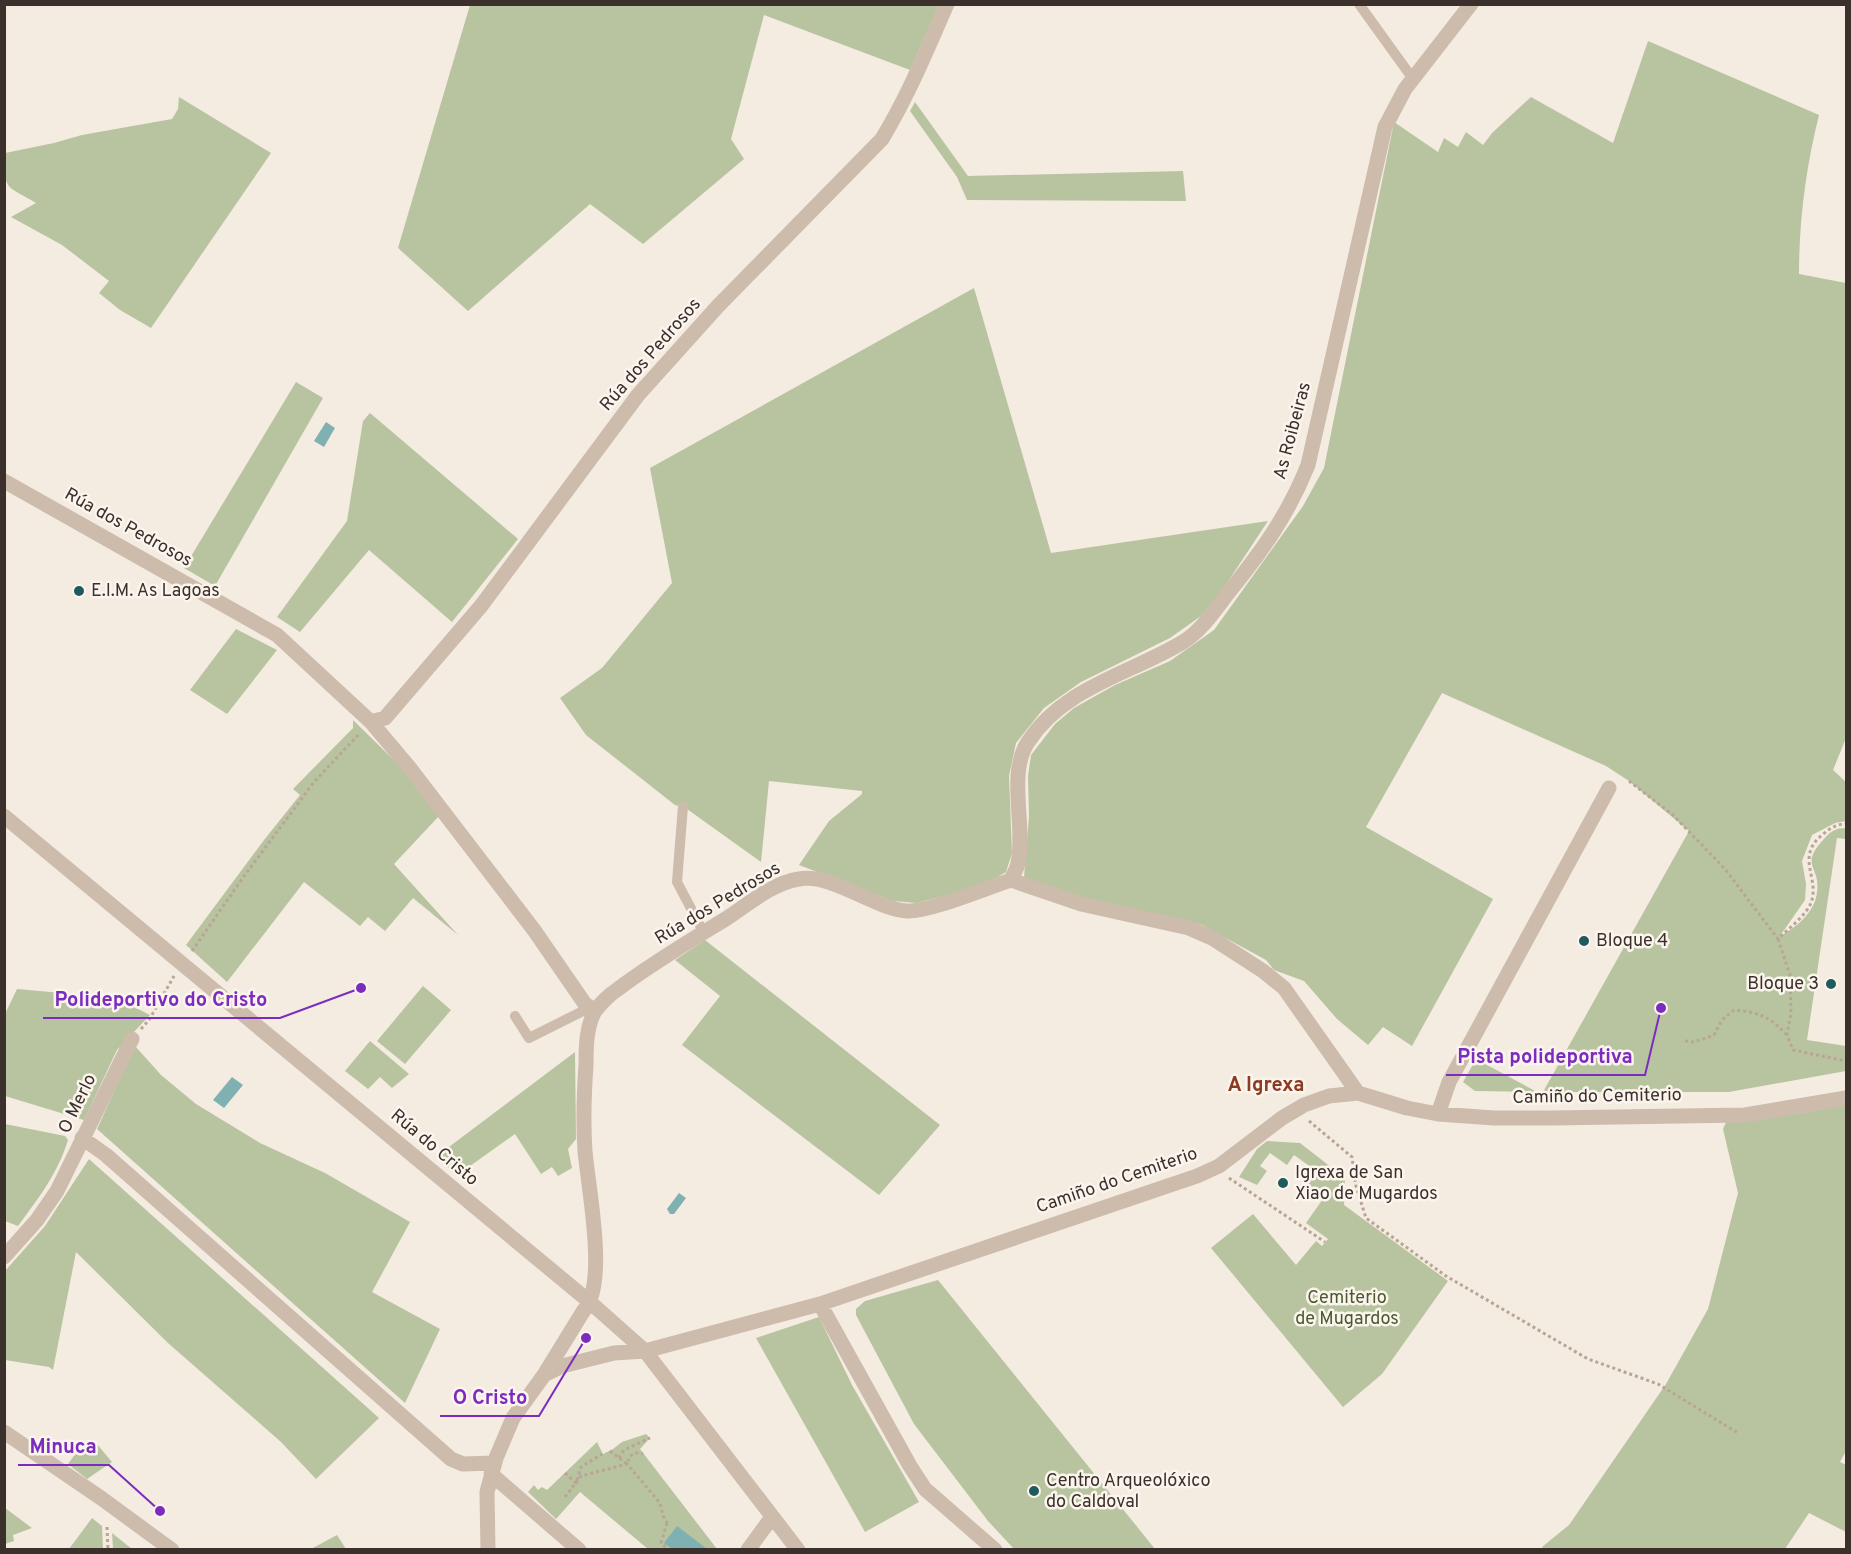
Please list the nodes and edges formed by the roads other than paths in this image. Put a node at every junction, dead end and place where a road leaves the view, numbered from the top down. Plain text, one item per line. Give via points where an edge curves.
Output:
1 (947, 4) edge
2 (1359, 4) edge
3 (1471, 4) edge
4 (1413, 79) junction
5 (4, 481) edge
6 (370, 722) junction
7 (1609, 788) dead end
8 (683, 806) dead end
9 (4, 816) edge
10 (1011, 880) junction
11 (704, 933) junction
12 (595, 1011) junction
13 (515, 1016) dead end
14 (132, 1039) road end
15 (1358, 1093) junction
16 (1846, 1098) edge
17 (1438, 1114) junction
18 (82, 1138) junction
19 (4, 1257) edge
20 (591, 1302) junction
21 (820, 1304) junction
22 (645, 1351) junction
23 (544, 1375) junction
24 (4, 1432) edge
25 (493, 1469) junction
26 (772, 1517) junction
27 (167, 1548) edge
28 (488, 1550) edge
29 (579, 1550) edge
30 (748, 1550) edge
31 (798, 1550) edge
32 (995, 1550) edge

1 - 6 street, Rúa dos Pedrosos via 915,78 882,139 718,306 638,395 481,606 385,718
2 - 4 lane
3 - 4 street, As Roibeiras
4 - 10 street, As Roibeiras via 1385,127 1308,465 1296,495 1282,520 1206,621 1184,641 1087,688 1052,713 1027,743 1018,781 1018,864
5 - 6 street, Rúa dos Pedrosos via 277,634
6 - 12 street, Rúa dos Pedrosos via 534,930 585,1004
7 - 17 street via 1449,1082
8 - 11 lane via 676,882
9 - 20 street, Rúa do Cristo
10 - 11 street, Rúa dos Pedrosos via 907,911 826,881 801,878 782,884
10 - 15 street via 1081,904 1189,928 1212,938 1284,988
11 - 12 street, Rúa dos Pedrosos via 616,990
12 - 13 lane via 583,1011 529,1038
12 - 20 street via 586,1050 584,1104 596,1268
14 - 18 street, O Merlo
15 - 17 street, Camiño do Cemiterio
15 - 21 street, Camiño do Cemiterio via 1329,1096 1304,1105 1219,1166 1197,1176
16 - 17 street, Camiño do Cemiterio via 1745,1115 1552,1118
18 - 19 street, O Merlo via 57,1191
18 - 25 street via 451,1459
20 - 22 street, Rúa do Cristo
20 - 23 street
21 - 22 street, Camiño do Cemiterio
21 - 32 street via 925,1489
22 - 23 street, Camiño do Cemiterio via 614,1353 562,1366
22 - 26 street, Rúa do Cristo
23 - 25 street via 513,1418
24 - 27 street
25 - 28 street via 487,1492
25 - 29 street
26 - 30 street
26 - 31 street, Rúa do Cristo

